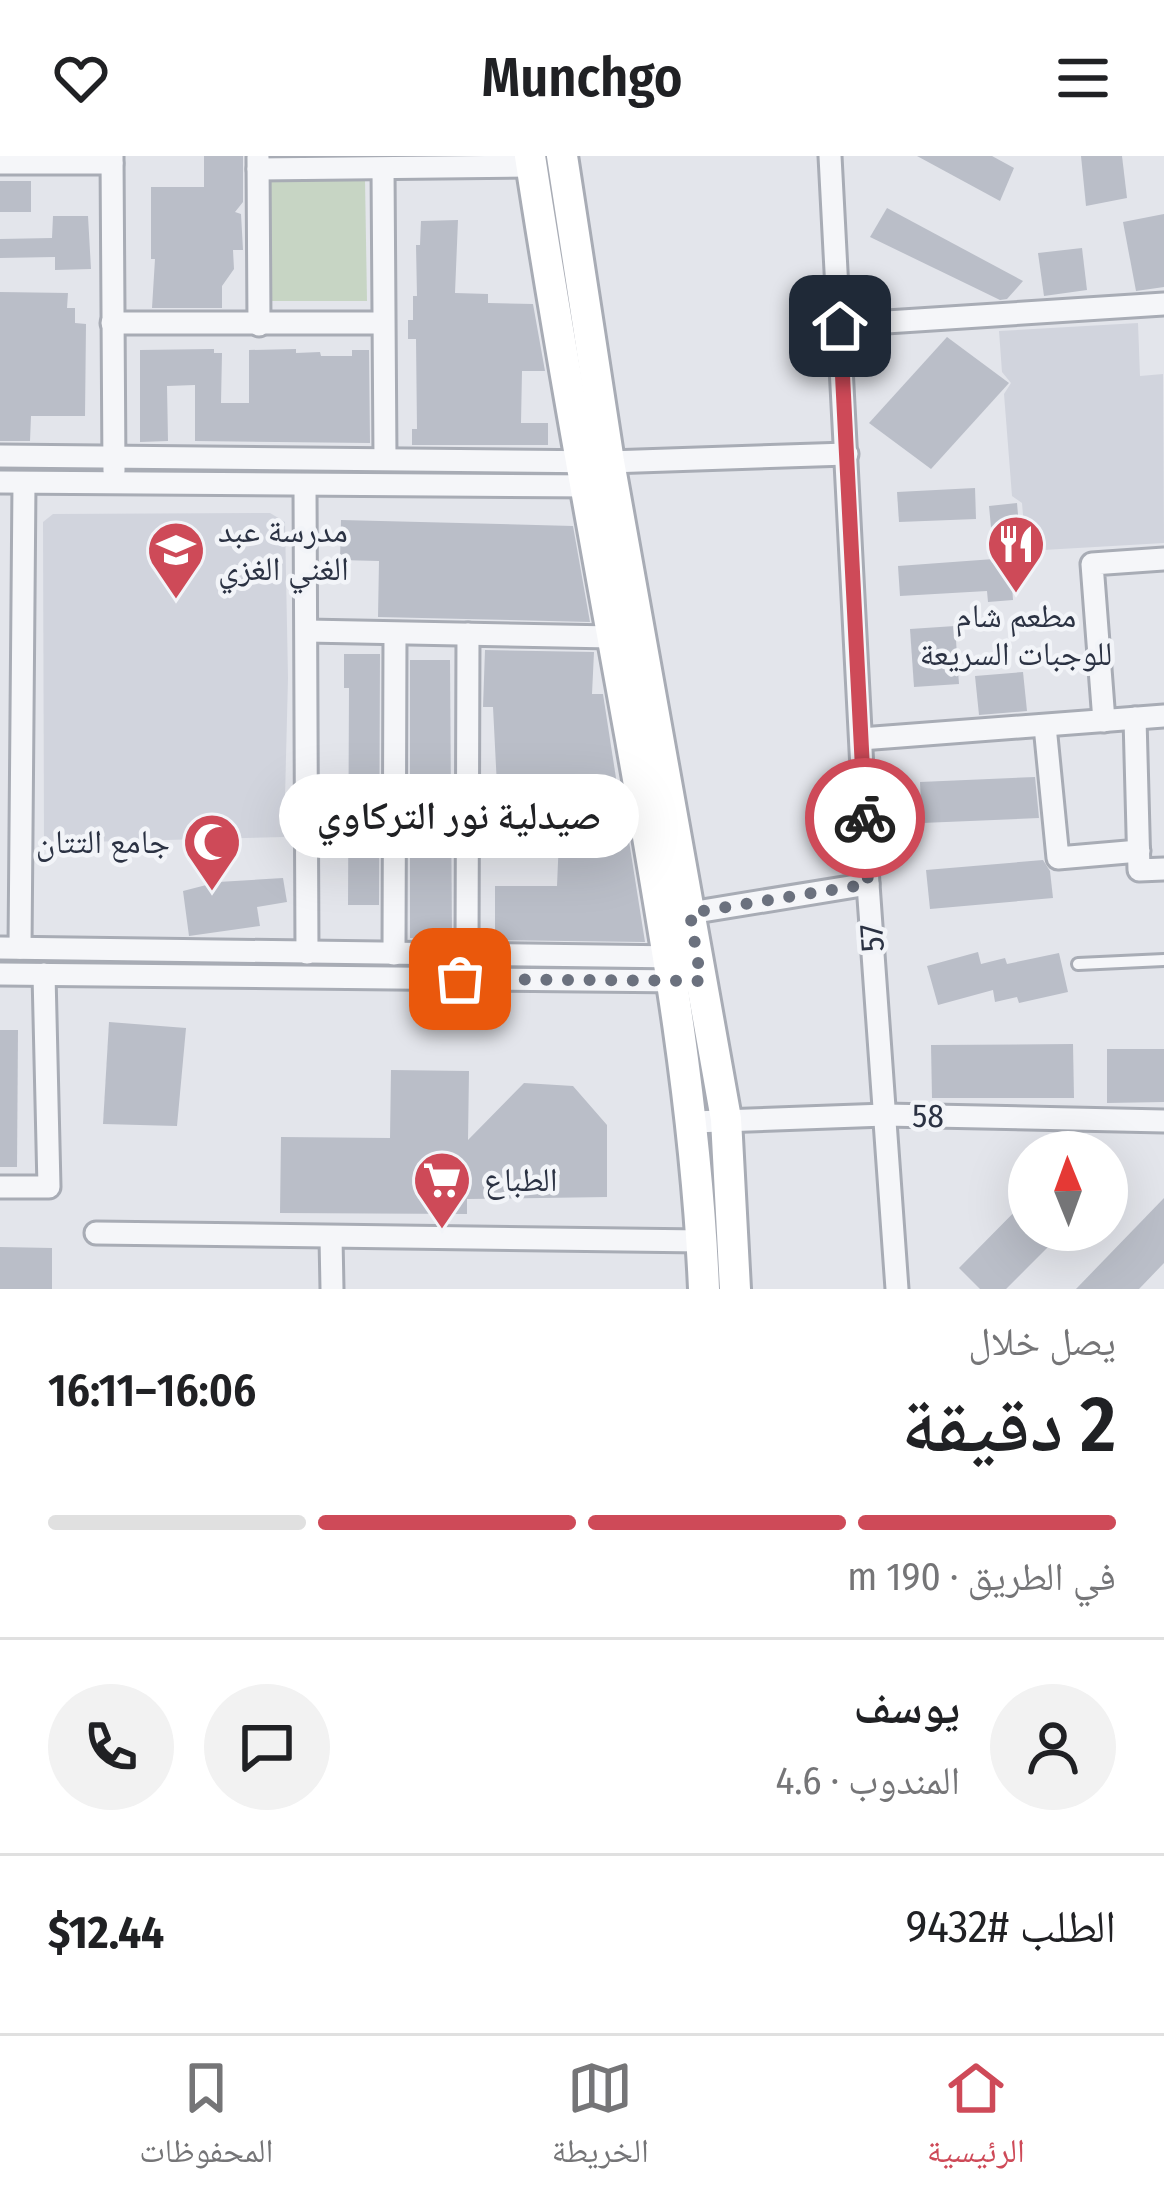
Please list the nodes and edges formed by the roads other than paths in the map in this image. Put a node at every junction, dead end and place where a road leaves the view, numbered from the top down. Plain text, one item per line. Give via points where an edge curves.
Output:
1 (562, 156) edge
2 (830, 156) edge
3 (112, 159) edge
4 (530, 161) edge
5 (0, 163) edge
6 (258, 163) edge
7 (383, 169) junction
8 (1164, 304) edge
9 (112, 323) junction
10 (383, 323) junction
11 (259, 325) junction
12 (840, 326) junction
13 (847, 454) junction
14 (0, 456) edge
15 (114, 458) junction
16 (385, 458) junction
17 (597, 474) junction
18 (0, 482) edge
19 (24, 483) junction
20 (114, 483) junction
21 (305, 487) junction
22 (1164, 559) edge
23 (307, 631) junction
24 (395, 634) junction
25 (468, 634) junction
26 (612, 637) junction
27 (0, 641) edge
28 (25, 641) junction
29 (1164, 716) edge
30 (1135, 718) junction
31 (1104, 721) junction
32 (1045, 726) junction
33 (861, 739) junction
34 (1139, 851) junction
35 (1164, 869) edge
36 (868, 884) junction
37 (690, 913) junction
38 (10, 948) edge
39 (307, 953) junction
40 (394, 953) junction
41 (467, 954) junction
42 (1164, 960) edge
43 (1078, 964) dead end
44 (685, 969) junction
45 (0, 974) edge
46 (44, 974) junction
47 (885, 1115) junction
48 (726, 1119) junction
49 (1164, 1121) edge
50 (692, 1122) junction
51 (0, 1187) edge
52 (96, 1232) dead end
53 (331, 1238) junction
54 (702, 1241) junction
55 (332, 1289) edge
56 (704, 1289) edge
57 (735, 1289) edge
58 (897, 1289) edge

1 - 17 main road
2 - 12 street, 57
3 - 5 street
3 - 9 street
4 - 7 street
4 - 17 main road
6 - 7 street
6 - 11 street
7 - 10 street
8 - 12 street
9 - 11 street
9 - 15 street
10 - 11 street
10 - 16 street
12 - 13 street, 57
13 - 17 street
13 - 33 street, 57
14 - 15 street
15 - 16 street
15 - 20 street
16 - 17 street
17 - 21 street
17 - 26 main road
17 - 37 main road
18 - 19 street
19 - 20 street
19 - 28 street
20 - 21 street
21 - 23 street
22 - 31 street via 1092,564
23 - 24 street
23 - 39 street
24 - 25 street
24 - 40 street
25 - 26 street
25 - 41 street
26 - 44 main road
27 - 28 street
28 - 38 street
29 - 30 street
30 - 31 street
30 - 34 street
31 - 32 street
32 - 33 street
32 - 34 street via 1058,858
33 - 36 street, 57
34 - 35 street via 1139,870
36 - 37 street
36 - 47 street, 57
37 - 44 main road
38 - 39 street
39 - 40 street
40 - 41 street
41 - 44 street
42 - 43 lane
44 - 46 street
44 - 48 main road
44 - 50 main road
45 - 46 street
46 - 51 street via 50,1187
47 - 48 street, 58
47 - 49 street, 58
47 - 58 street, 57
48 - 50 street, 58
48 - 57 main road
50 - 54 main road
52 - 53 street
53 - 54 street
53 - 55 street
54 - 56 main road

